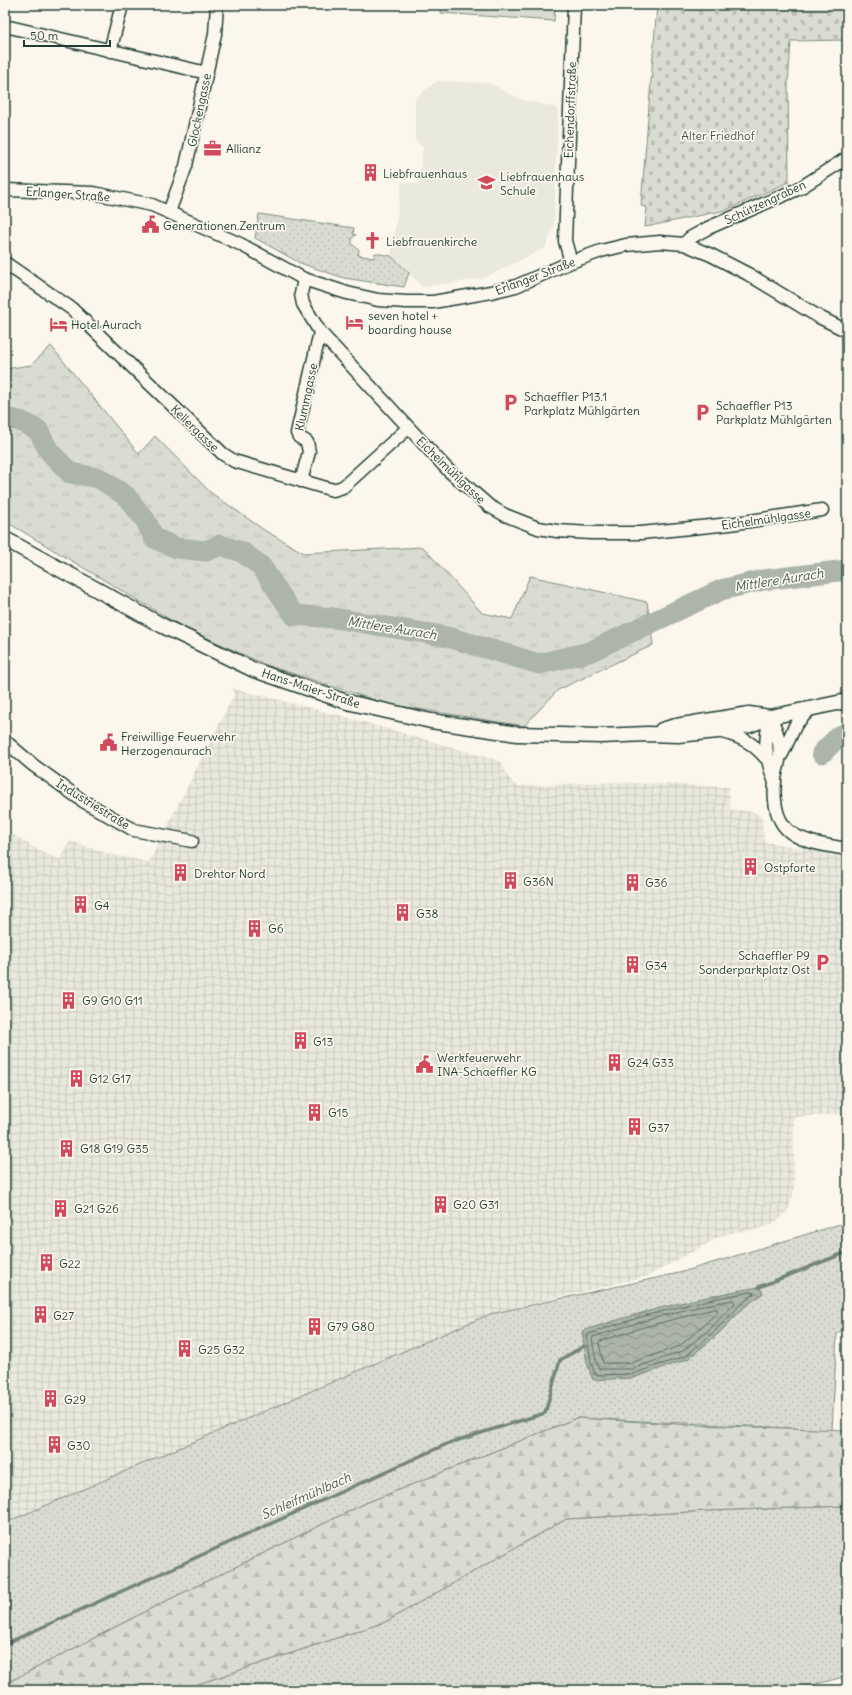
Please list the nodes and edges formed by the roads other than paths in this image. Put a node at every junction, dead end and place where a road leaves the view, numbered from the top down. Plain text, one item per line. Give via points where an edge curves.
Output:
1 (122, 5) edge
2 (217, 5) edge
3 (574, 5) edge
4 (5, 26) edge
5 (110, 51) junction
6 (207, 73) junction
7 (847, 158) edge
8 (5, 190) edge
9 (169, 212) junction
10 (684, 244) junction
11 (571, 262) junction
12 (5, 263) edge
13 (304, 279) junction
14 (847, 331) edge
15 (320, 332) junction
16 (408, 428) junction
17 (301, 481) junction
18 (822, 510) dead end
19 (5, 539) edge
20 (847, 701) edge
21 (811, 708) junction
22 (770, 717) junction
23 (718, 731) junction
24 (646, 734) junction
25 (5, 741) edge
26 (766, 758) junction
27 (779, 761) junction
28 (774, 781) junction
29 (192, 841) dead end
30 (847, 849) edge

1 - 5 street
2 - 6 street, Glockengasse via 215,34
3 - 11 street, Eichendorffstraße via 565,241
4 - 5 street
5 - 6 street
6 - 9 street, Glockengasse via 186,166
7 - 10 street, Schützengraben via 800,188 708,228
8 - 9 street, Erlanger Straße via 93,193 152,205
9 - 13 street, Erlanger Straße via 240,244
10 - 11 street, Erlanger Straße via 660,242 626,245
10 - 14 street, Erlanger Straße via 742,271
11 - 13 street, Erlanger Straße via 516,286 433,302 378,300
12 - 17 street, Kellergasse via 72,309 223,454 234,461
13 - 15 street, Eichelmühlgasse via 303,304
15 - 16 street, Eichelmühlgasse
15 - 17 street, Klummgasse via 297,433 307,442 309,448
16 - 17 street, Kellergasse via 343,487 333,490
16 - 18 street, Eichelmühlgasse via 448,470 489,506 504,515 538,528 591,533 641,533 723,525
19 - 24 street, Hans-Maier-Straße via 163,626 254,670 347,702 432,721 517,734
20 - 21 street, Hans-Maier-Straße
21 - 22 street, Hans-Maier-Straße
21 - 27 street via 796,724
22 - 23 street, Hans-Maier-Straße via 750,725
22 - 24 street, Hans-Maier-Straße via 749,714 676,726
22 - 26 street
22 - 27 street via 779,738
23 - 24 street, Hans-Maier-Straße via 678,735
23 - 26 street via 749,742
25 - 29 street, Industriestraße via 83,801 134,830
26 - 28 street
27 - 28 street
28 - 30 street via 775,802 781,825 788,832 807,841

